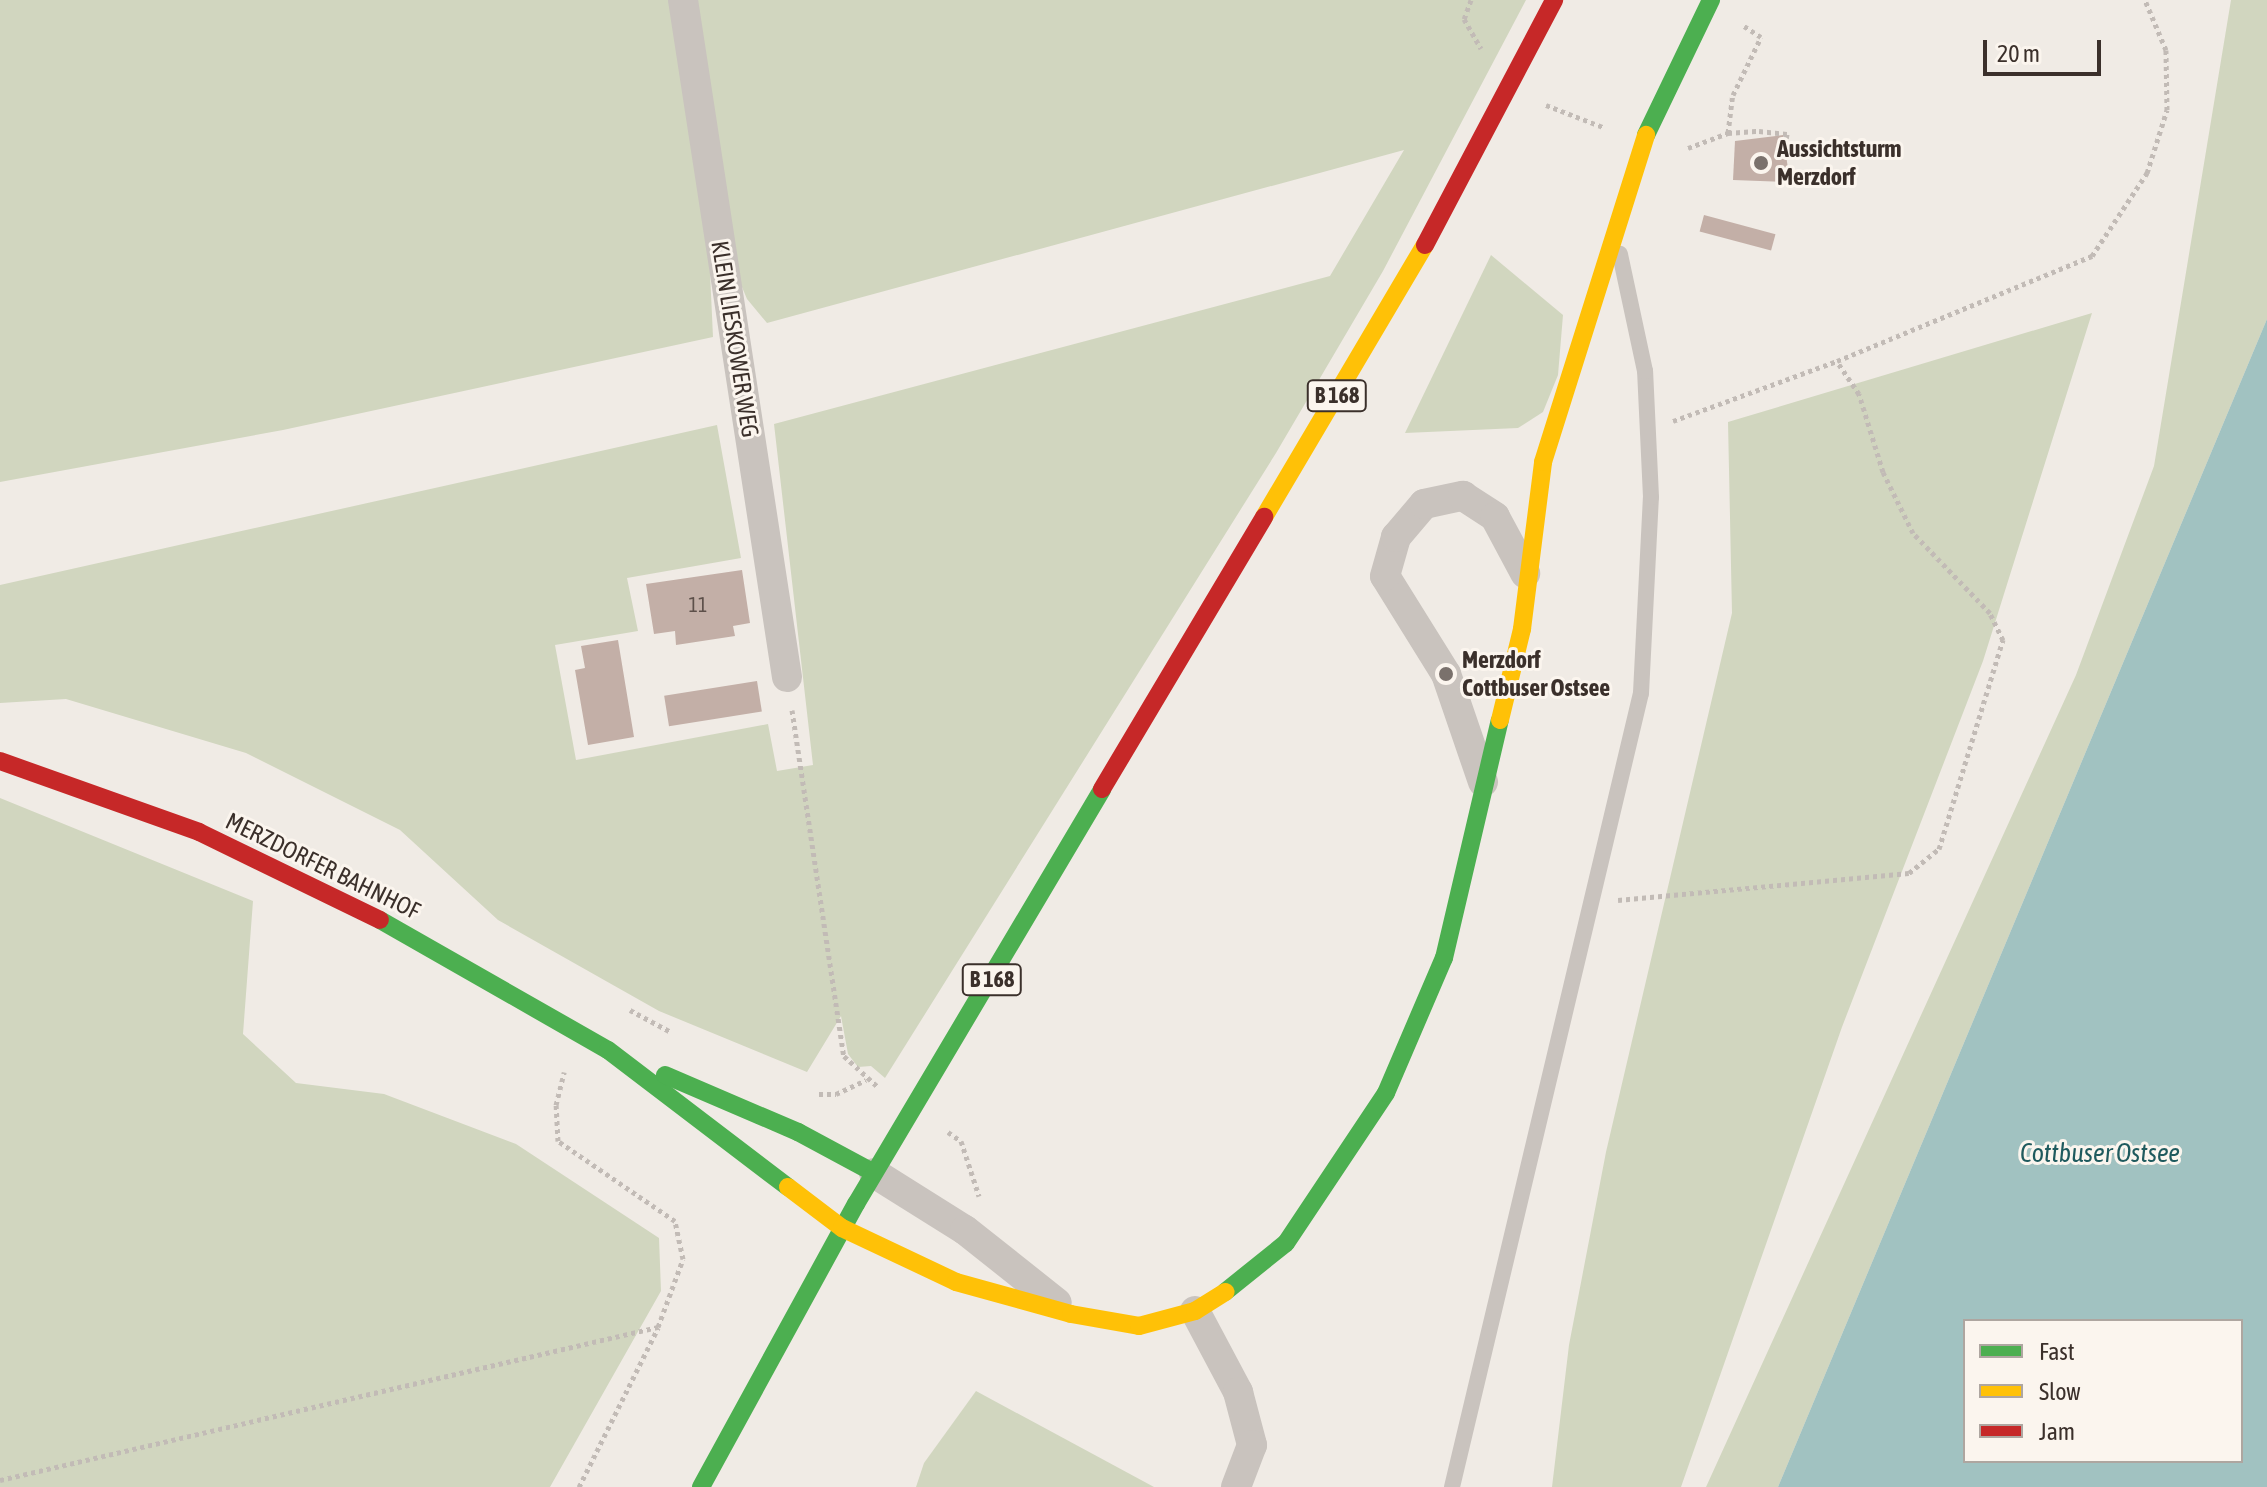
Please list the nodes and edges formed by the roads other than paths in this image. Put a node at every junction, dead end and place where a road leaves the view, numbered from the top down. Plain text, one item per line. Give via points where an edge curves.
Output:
1 (683, 0) edge
2 (1554, 0) edge
3 (1710, 3) edge
4 (1614, 225) junction
5 (1525, 573) junction
6 (787, 677) road end
7 (0, 761) edge
8 (1483, 782) junction
9 (608, 1050) junction
10 (874, 1173) junction
11 (842, 1228) junction
12 (1195, 1311) junction
13 (1071, 1314) junction
14 (701, 1487) edge
15 (1236, 1487) edge
16 (1452, 1487) edge

1 - 6 street, KLEIN LIESKOWER WEG
2 - 10 street, B 168 via 1405,280
3 - 4 street via 1644,140
4 - 5 street via 1543,462
4 - 16 lane via 1645,371 1651,497 1641,693
5 - 8 street via 1522,629
5 - 8 street via 1495,517 1463,496 1424,504 1396,537 1385,576 1446,674
7 - 9 street, MERZDORFER BAHNHOF via 199,832 324,890
8 - 12 street via 1444,958 1386,1093 1286,1243 1243,1281
9 - 10 street via 798,1132
9 - 11 street
10 - 11 street, B 168
10 - 13 street via 965,1230
11 - 13 street via 956,1282
11 - 14 street, B 168
12 - 13 street via 1139,1326
12 - 15 street via 1238,1392 1252,1445

